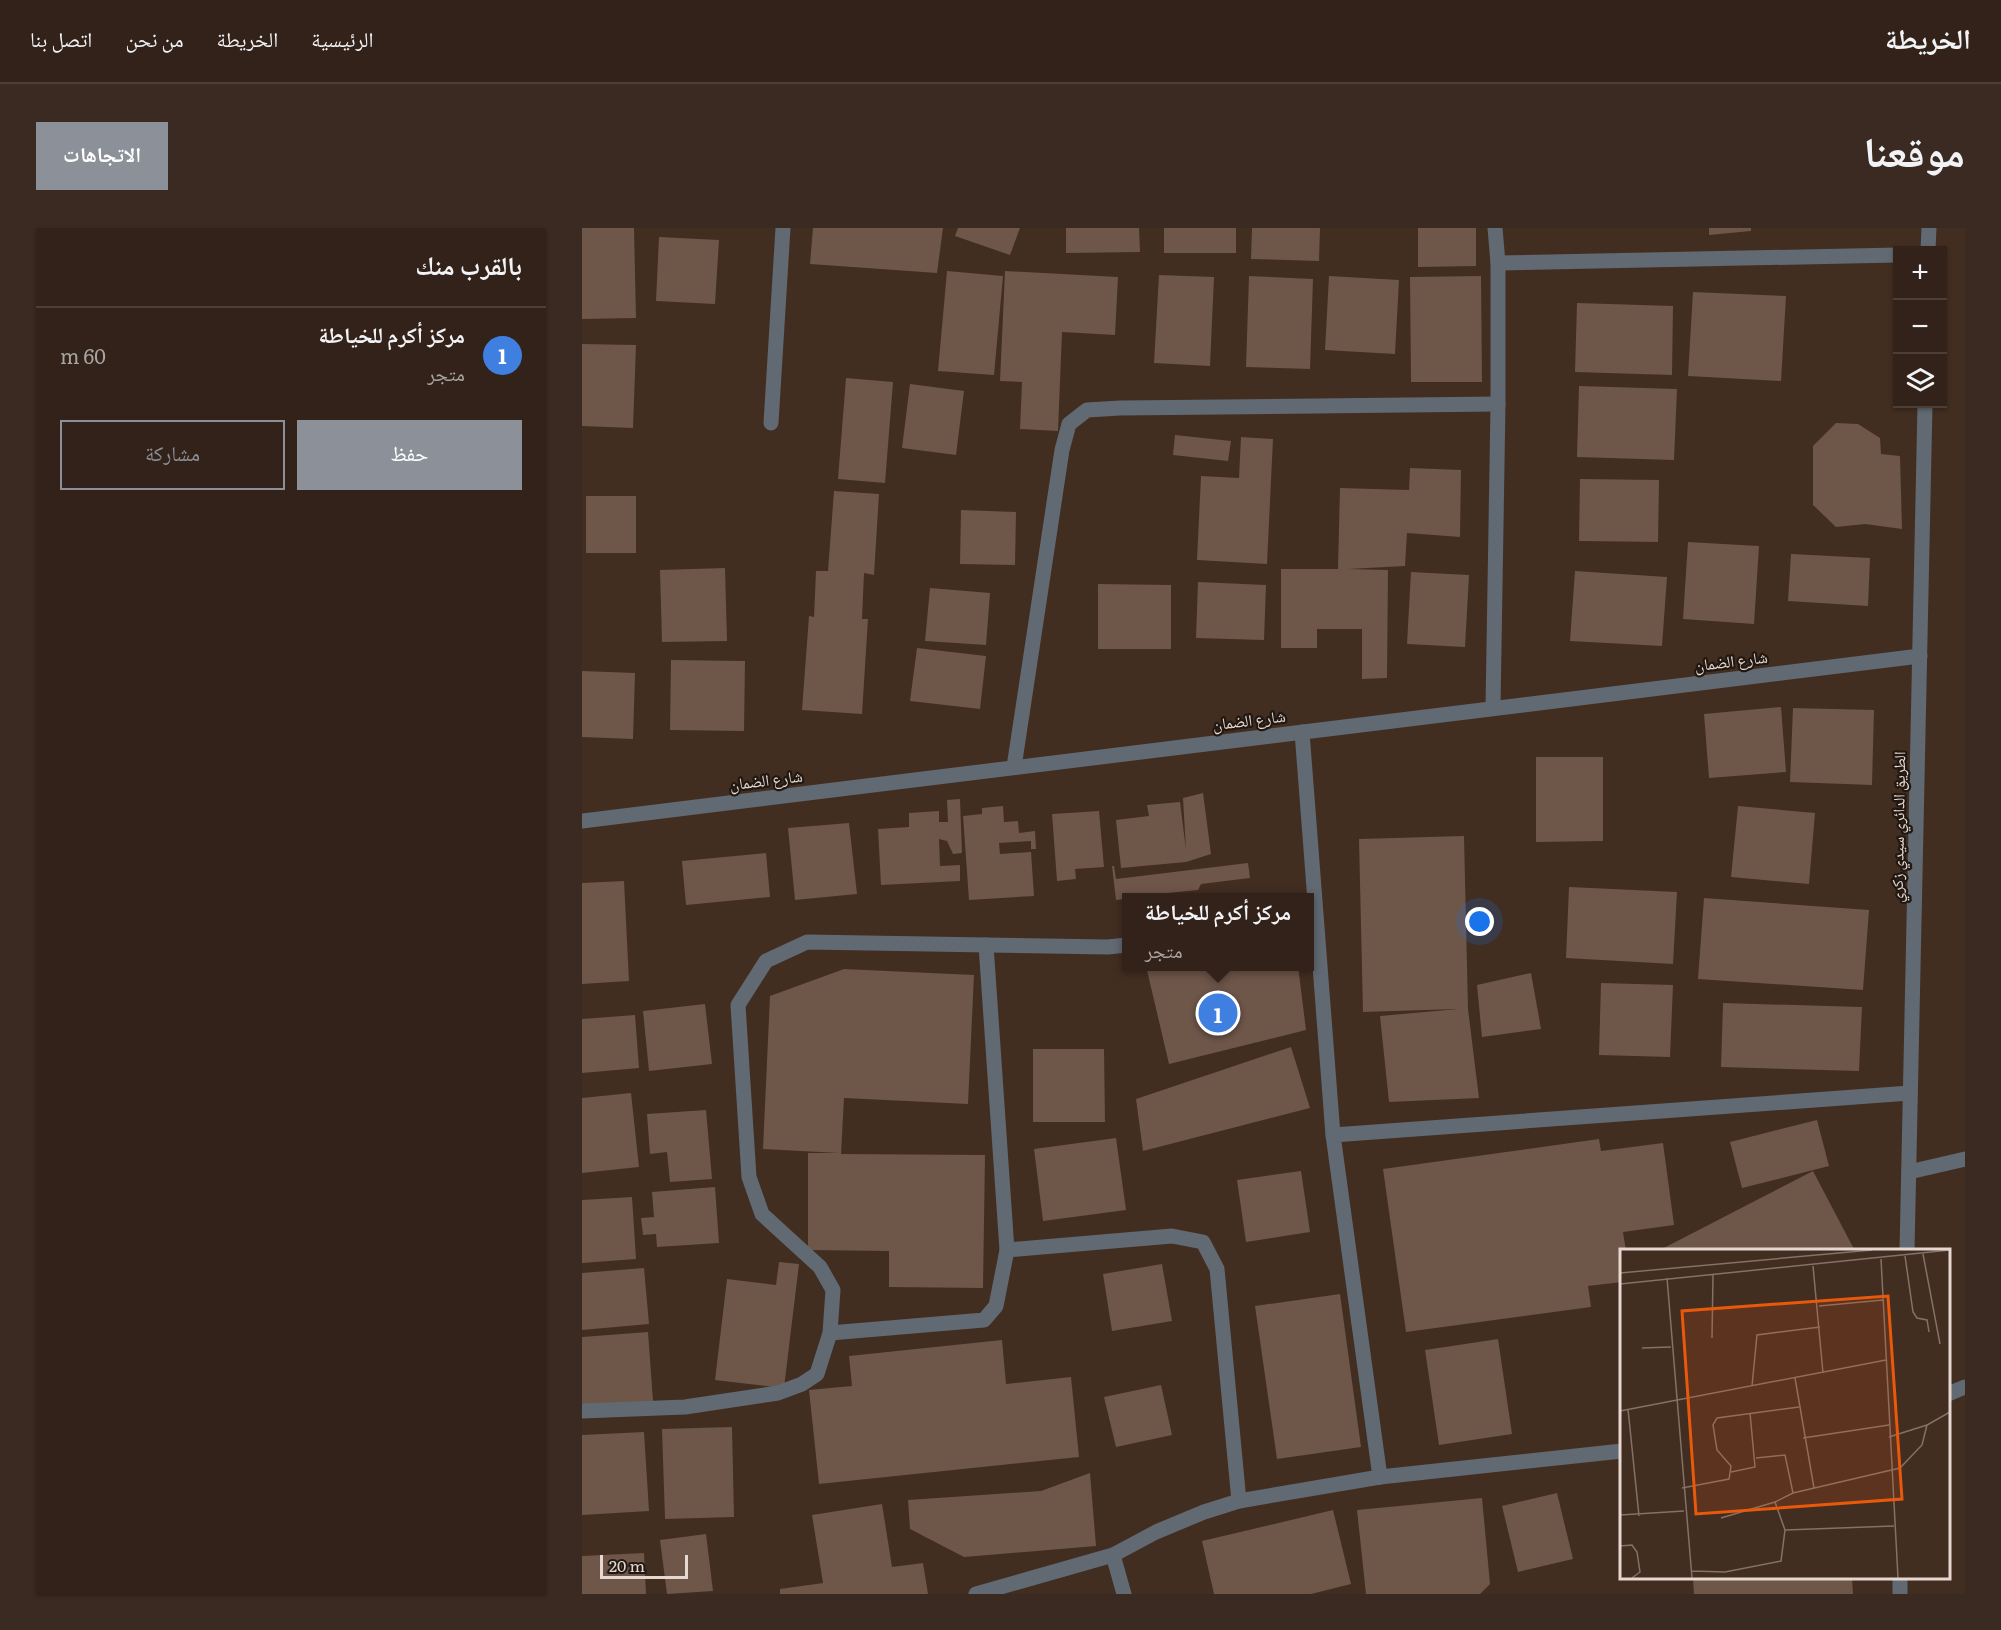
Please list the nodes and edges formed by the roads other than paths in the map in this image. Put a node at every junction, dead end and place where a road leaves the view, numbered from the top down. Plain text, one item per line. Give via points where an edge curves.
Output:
1 (783, 228) edge
2 (1495, 228) edge
3 (1929, 228) edge
4 (1928, 246) edge
5 (1893, 255) edge
6 (1498, 263) junction
7 (1498, 404) junction
8 (1925, 408) edge
9 (771, 423) dead end
10 (1920, 656) junction
11 (1493, 708) junction
12 (1302, 732) junction
13 (1014, 767) junction
14 (582, 821) edge
15 (1311, 893) edge
16 (1314, 940) edge
17 (986, 945) junction
18 (1122, 945) edge
19 (1910, 1093) junction
20 (1333, 1135) junction
21 (1965, 1159) edge
22 (1909, 1172) junction
23 (1907, 1249) edge
24 (1007, 1250) junction
25 (830, 1333) junction
26 (1965, 1387) edge
27 (1950, 1393) edge
28 (582, 1411) edge
29 (1620, 1451) edge
30 (1380, 1477) junction
31 (1239, 1501) junction
32 (1113, 1555) junction
33 (976, 1594) edge
34 (1124, 1594) edge

1 - 9 street
2 - 6 street
3 - 4 street
5 - 6 street
6 - 7 street
7 - 11 street
7 - 13 street via 1087,410 1069,424 1062,450
8 - 10 street, الطريق الدائري سيدي زكري
10 - 11 street, شارع الضمان
10 - 19 street, الطريق الدائري سيدي زكري
11 - 12 street, شارع الضمان
12 - 13 street, شارع الضمان
12 - 15 street
13 - 14 street, شارع الضمان
16 - 20 street
17 - 18 street
17 - 24 street
17 - 25 street via 807,942 766,960 738,1005 749,1177 762,1214 820,1267 833,1290
19 - 20 street
19 - 22 street, الطريق الدائري سيدي زكري
20 - 30 street
21 - 22 street
22 - 23 street, الطريق الدائري سيدي زكري
24 - 25 street via 996,1306 984,1320
24 - 31 street via 1172,1236 1203,1242 1217,1269
25 - 28 street via 817,1374 778,1393 685,1407
26 - 27 street
29 - 30 street
30 - 31 street
31 - 32 street via 1156,1532
32 - 33 street
32 - 34 street

